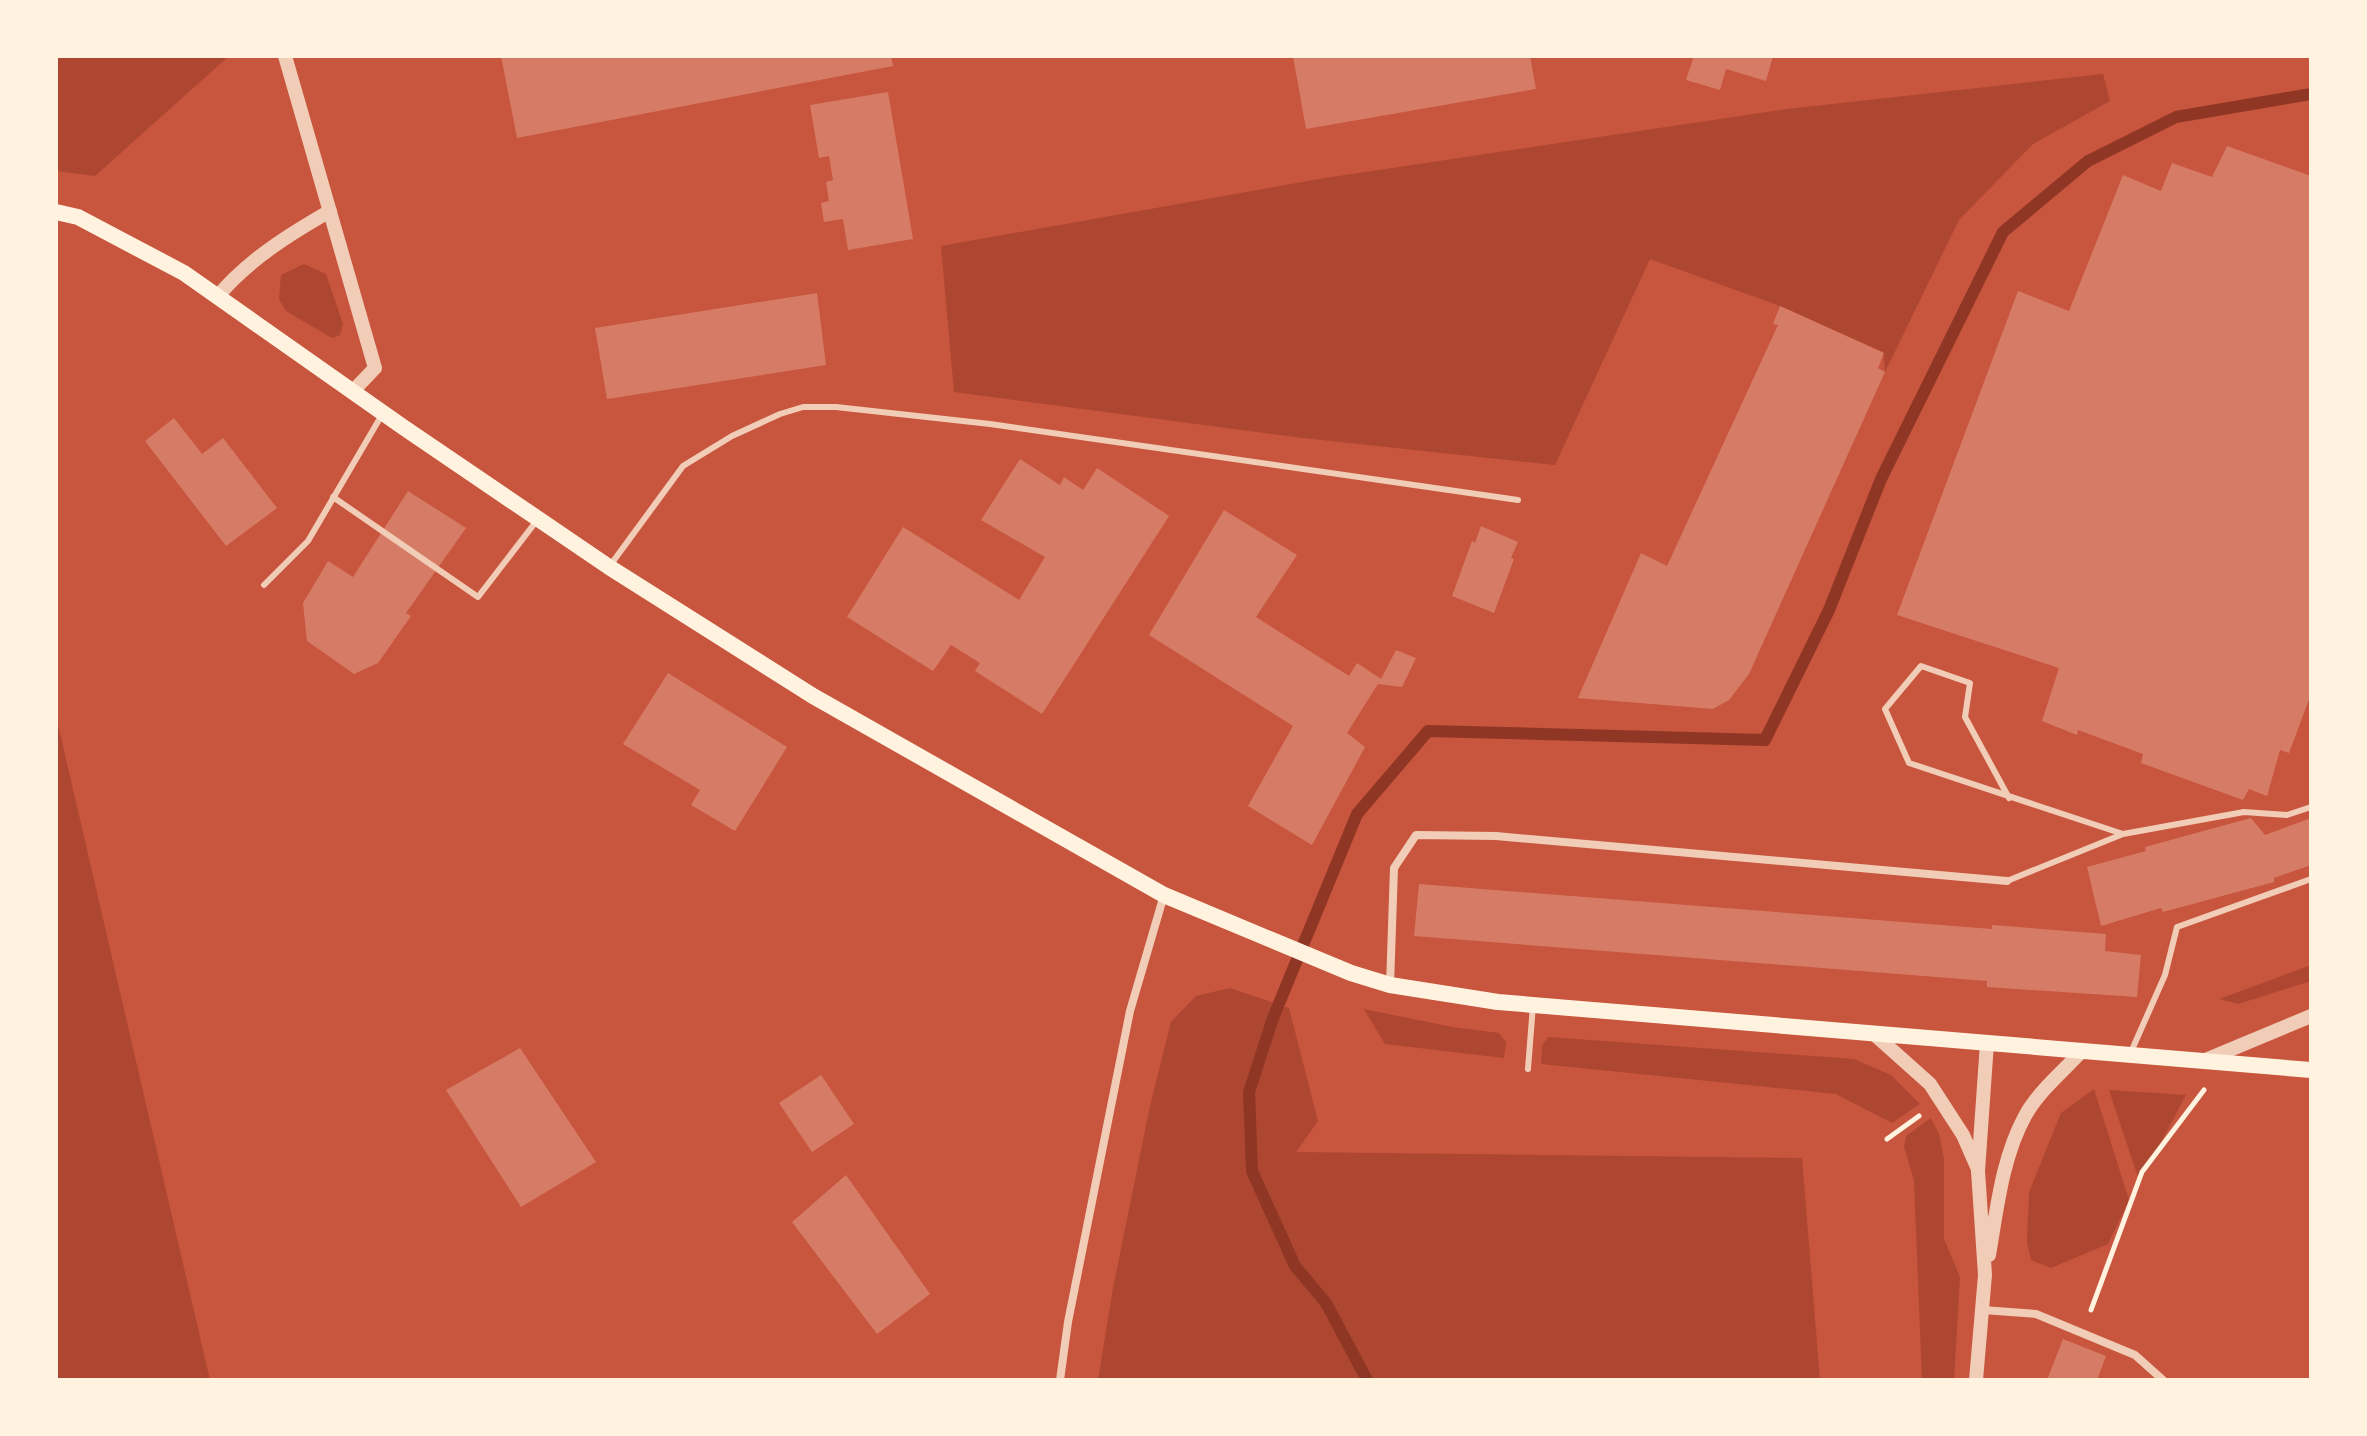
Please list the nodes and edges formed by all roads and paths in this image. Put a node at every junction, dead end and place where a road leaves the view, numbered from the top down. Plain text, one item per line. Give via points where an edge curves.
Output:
1 (285, 56) edge
2 (330, 211) junction
3 (56, 212) edge
4 (218, 296) junction
5 (353, 391) junction
6 (383, 413) junction
7 (333, 497) junction
8 (1518, 500) dead end
9 (538, 519) junction
10 (609, 567) junction
11 (264, 585) dead end
12 (2009, 798) junction
13 (2311, 807) edge
14 (2123, 834) junction
15 (2311, 879) edge
16 (2007, 881) joint
17 (1164, 895) junction
18 (1390, 985) junction
19 (1533, 1005) junction
20 (2311, 1016) edge
21 (1874, 1034) junction
22 (1987, 1043) junction
23 (2082, 1051) junction
24 (2130, 1055) junction
25 (2203, 1061) junction
26 (1528, 1069) dead end
27 (2311, 1070) edge
28 (1978, 1171) junction
29 (1985, 1275) junction
30 (1983, 1310) junction
31 (2082, 1333) junction
32 (1060, 1380) edge
33 (1976, 1380) edge
34 (2163, 1380) edge

1 - 2 street
2 - 4 street via 234,277
2 - 5 street via 375,368
3 - 4 main road via 78,217
4 - 5 main road
5 - 6 main road
6 - 7 lane
6 - 9 main road
7 - 9 lane via 478,597
7 - 11 lane via 308,541
8 - 10 lane via 990,424 803,407 732,436 683,466
9 - 10 main road
10 - 17 main road via 813,696
12 - 12 lane via 1909,763 1885,709 1921,666 1970,683 1965,717
12 - 14 lane
13 - 14 lane via 2287,815 2244,812
14 - 16 lane
15 - 24 lane via 2177,927 2165,975
16 - 18 street via 1496,836 1416,835 1394,868
17 - 18 main road
17 - 32 street via 1130,1011
18 - 19 main road
19 - 21 main road
19 - 26 lane
20 - 25 street
21 - 22 main road
21 - 28 street via 1930,1084 1963,1135
22 - 23 main road
22 - 28 street
23 - 24 main road
23 - 29 street via 2025,1115 2009,1157
24 - 25 main road
25 - 27 main road
25 - 31 path via 2204,1090 2142,1172
28 - 29 street
29 - 30 street
30 - 31 street via 2036,1314
30 - 33 street
31 - 34 street via 2135,1355

